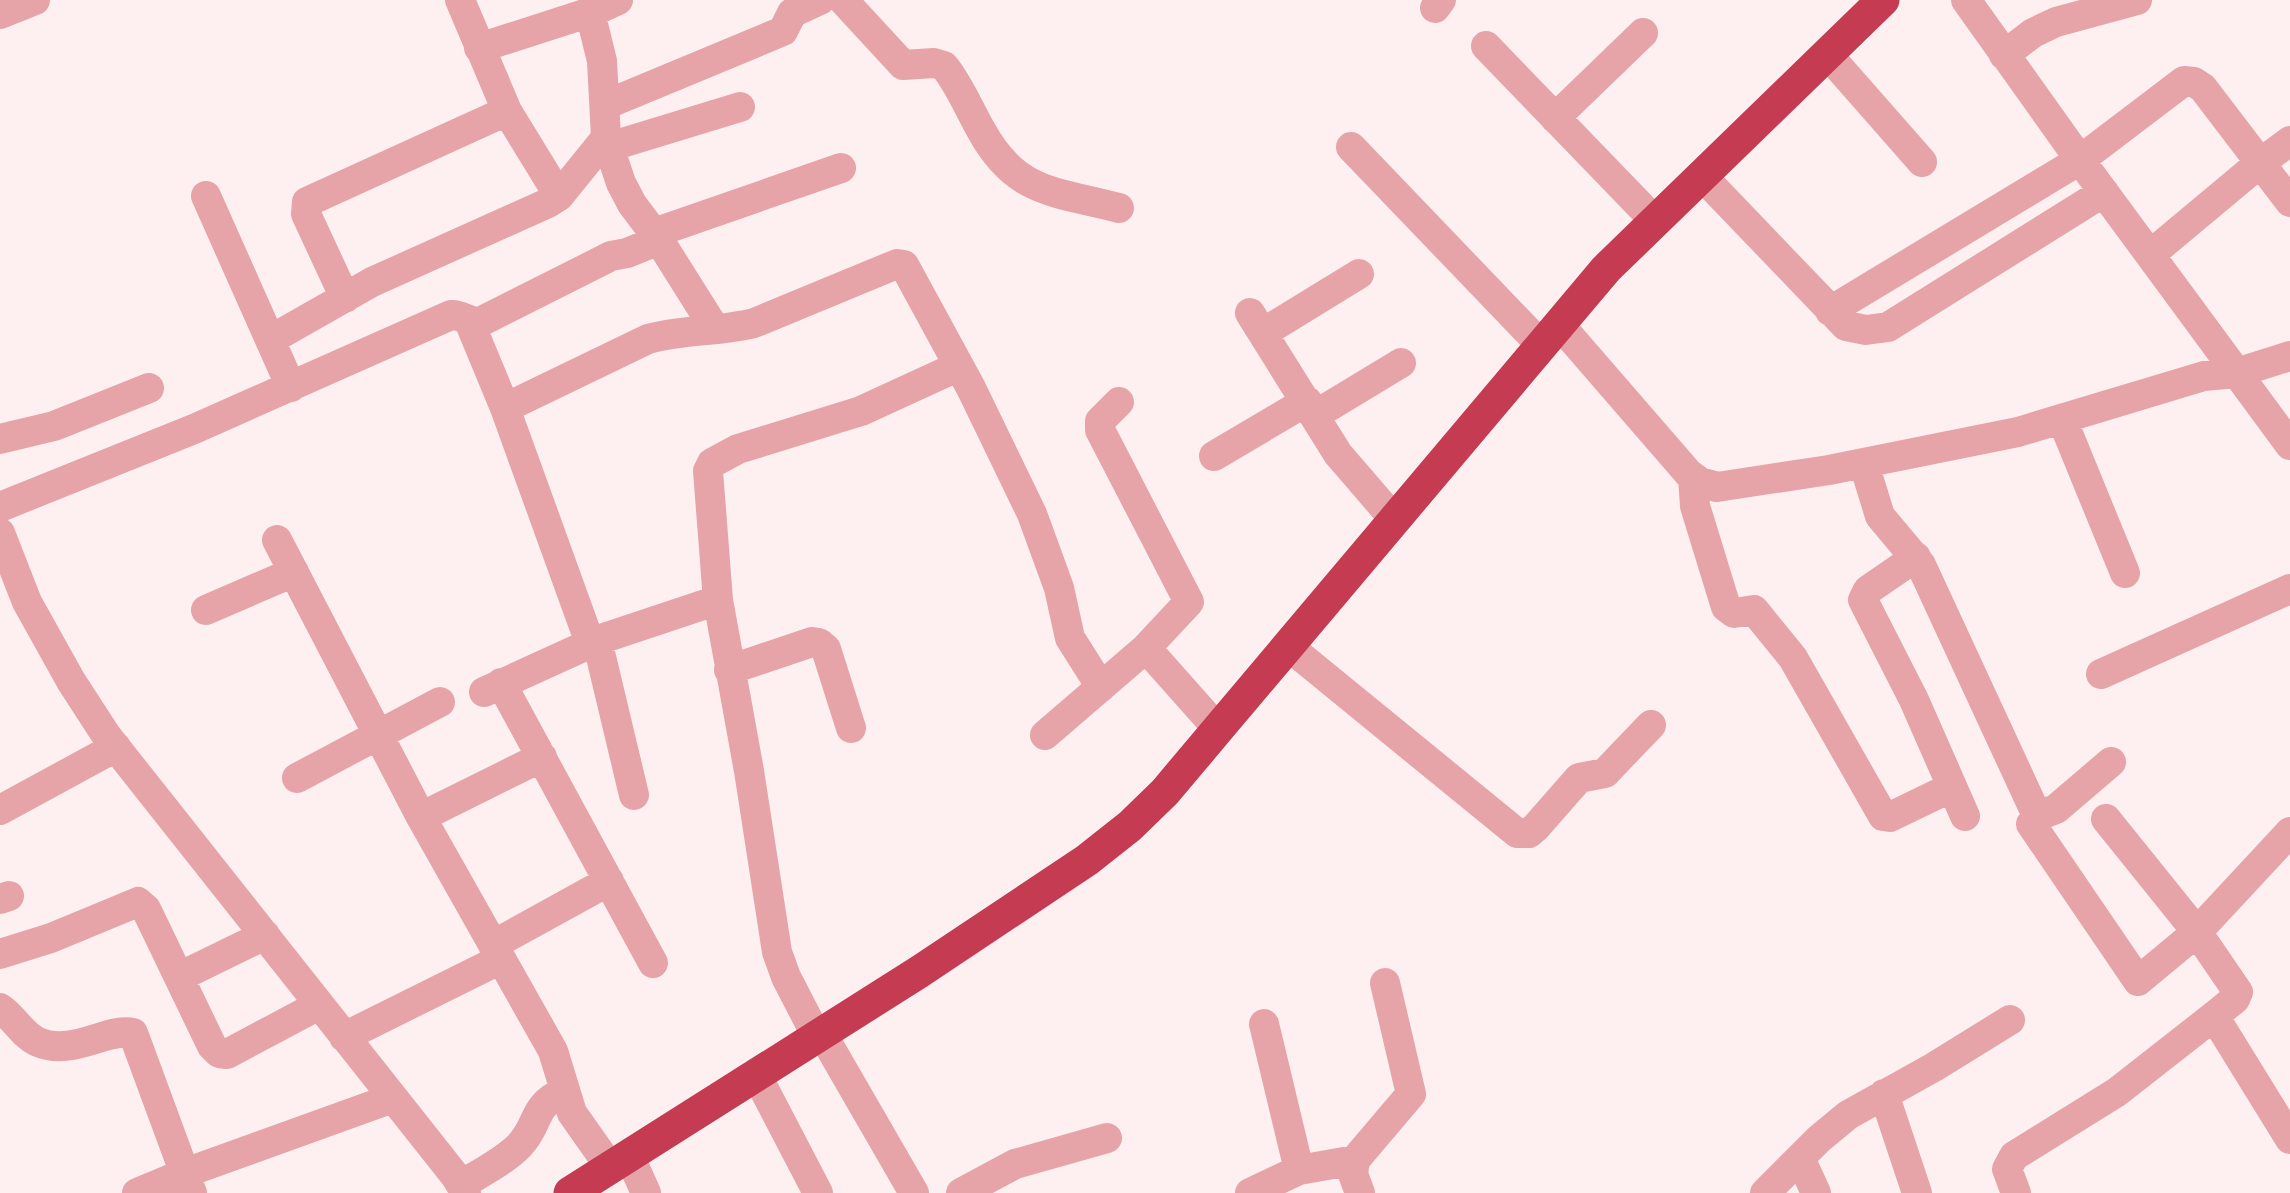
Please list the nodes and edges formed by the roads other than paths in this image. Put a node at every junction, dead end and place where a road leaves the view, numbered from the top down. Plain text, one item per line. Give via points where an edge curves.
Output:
1 (35, 0) edge
2 (460, 0) edge
3 (618, 0) edge
4 (820, 0) edge
5 (843, 0) edge
6 (1883, 0) edge
7 (1966, 0) edge
8 (2137, 0) edge
9 (590, 12) junction
10 (0, 14) edge
11 (1643, 33) dead end
12 (1486, 46) dead end
13 (479, 48) junction
14 (1828, 55) junction
15 (2004, 55) junction
16 (604, 105) junction
17 (740, 107) dead end
18 (507, 111) junction
19 (1555, 118) junction
20 (2290, 141) edge
21 (608, 143) junction
22 (1351, 147) dead end
23 (2080, 160) junction
24 (1922, 162) dead end
25 (2260, 163) junction
26 (841, 168) dead end
27 (1703, 177) junction
28 (2104, 192) junction
29 (206, 196) dead end
30 (559, 196) junction
31 (2290, 202) edge
32 (1119, 208) dead end
33 (1656, 222) junction
34 (656, 236) junction
35 (2151, 254) junction
36 (1359, 274) dead end
37 (345, 298) junction
38 (1830, 310) junction
39 (469, 321) junction
40 (715, 329) junction
41 (1550, 335) junction
42 (270, 340) junction
43 (2290, 356) edge
44 (1401, 363) dead end
45 (959, 366) junction
46 (2236, 373) junction
47 (291, 387) junction
48 (149, 388) dead end
49 (1119, 402) dead end
50 (505, 408) junction
51 (1311, 408) junction
52 (2062, 419) junction
53 (0, 439) edge
54 (2290, 445) edge
55 (1214, 456) dead end
56 (1864, 464) junction
57 (1694, 477) junction
58 (0, 507) edge
59 (1394, 519) junction
60 (0, 533) edge
61 (277, 540) dead end
62 (1916, 557) junction
63 (294, 572) junction
64 (2125, 573) dead end
65 (2290, 589) edge
66 (718, 600) junction
67 (206, 610) dead end
68 (594, 641) junction
69 (1288, 646) junction
70 (1146, 648) junction
71 (729, 670) junction
72 (2102, 674) dead end
73 (1101, 687) junction
74 (440, 702) dead end
75 (1651, 725) dead end
76 (851, 728) dead end
77 (1218, 729) junction
78 (381, 735) junction
79 (1045, 735) dead end
80 (116, 747) junction
81 (542, 757) junction
82 (2110, 762) dead end
83 (297, 778) dead end
84 (1952, 787) junction
85 (634, 795) dead end
86 (0, 810) edge
87 (2043, 813) junction
88 (421, 816) junction
89 (1965, 816) dead end
90 (2106, 819) dead end
91 (2290, 832) edge
92 (609, 881) junction
93 (2197, 932) junction
94 (265, 935) junction
95 (497, 952) junction
96 (0, 954) edge
97 (653, 963) dead end
98 (179, 977) junction
99 (1385, 983) dead end
100 (319, 1005) junction
101 (0, 1008) edge
102 (2214, 1016) junction
103 (2010, 1020) dead end
104 (1264, 1024) dead end
105 (818, 1034) junction
106 (344, 1037) junction
107 (756, 1074) junction
108 (566, 1092) junction
109 (1884, 1094) junction
110 (393, 1098) junction
111 (1107, 1138) dead end
112 (2290, 1139) edge
113 (1800, 1158) junction
114 (1354, 1160) junction
115 (620, 1161) junction
116 (1299, 1170) junction
117 (188, 1183) edge
118 (464, 1189) edge
119 (137, 1193) edge
120 (570, 1193) edge
121 (646, 1193) edge
122 (818, 1193) edge
123 (914, 1193) edge
124 (961, 1193) edge
125 (1250, 1193) edge
126 (1360, 1193) edge
127 (1765, 1193) edge
128 (1816, 1193) edge
129 (1917, 1193) edge
130 (2016, 1193) edge

1 - 10 street
2 - 13 street
3 - 9 street
4 - 16 street via 792,13 783,31
5 - 32 street via 903,65 944,66 987,142 1023,181
6 - 14 highway
7 - 15 street
8 - 15 street via 2056,22 2033,33
9 - 13 street
9 - 16 street via 602,61
11 - 19 street
12 - 19 street
13 - 18 street
14 - 24 street
14 - 27 highway
15 - 23 street
16 - 21 street
17 - 21 street
18 - 30 street
18 - 37 street via 306,202 306,214
19 - 33 street
20 - 25 street
21 - 30 street
21 - 34 street via 626,193
22 - 41 street
23 - 25 street via 2184,81 2203,88
23 - 28 street
23 - 38 street
25 - 31 street
25 - 35 street
26 - 34 street
27 - 33 highway
27 - 38 street
28 - 35 street
28 - 38 street via 1888,327 1866,330 1846,326
29 - 42 street
30 - 37 street
33 - 41 highway via 1606,269
34 - 39 street via 482,321
34 - 40 street
35 - 46 street
36 - 51 street via 1257,323
37 - 42 street
39 - 47 street via 451,315
39 - 50 street
40 - 45 street via 735,328 776,316 900,264 907,268
40 - 50 street via 648,339
41 - 57 street
41 - 59 highway
42 - 47 street
43 - 46 street
44 - 51 street
45 - 66 street via 861,411 749,444 712,463 708,471
45 - 73 street via 1032,514 1059,588 1070,638
46 - 52 street via 2204,376
46 - 54 street
47 - 58 street
48 - 53 street via 54,426
49 - 70 street via 1100,421 1100,430 1188,600 1188,605
50 - 68 street
51 - 55 street
51 - 59 street via 1352,472
52 - 56 street
52 - 64 street
56 - 57 street via 1724,486 1708,485
56 - 62 street via 1880,516
57 - 84 street via 1695,506 1726,607 1734,613 1754,609 1775,633 1814,692 1882,816 1890,817
59 - 69 highway
60 - 80 street via 27,602 71,681
61 - 63 street
62 - 84 street via 1868,590 1863,600 1914,700
62 - 87 street via 2029,802
63 - 67 street
63 - 78 street
65 - 72 street
66 - 68 street
66 - 71 street
68 - 81 street via 492,688
68 - 85 street
69 - 75 street via 1517,833 1529,833 1536,827 1579,778 1605,773
69 - 77 highway
70 - 73 street
70 - 77 street
71 - 76 street via 819,643 826,649
71 - 105 street via 777,952 786,977
73 - 79 street
74 - 78 street
77 - 105 highway via 1165,792 1087,860
78 - 83 street
78 - 88 street
80 - 86 street
80 - 94 street
81 - 88 street
81 - 92 street
82 - 87 street via 2056,809
84 - 89 street
87 - 93 street via 2031,824 2138,981
88 - 95 street
90 - 93 street
91 - 93 street
92 - 95 street
92 - 97 street
93 - 102 street via 2238,989 2235,999
94 - 98 street
94 - 100 street
95 - 106 street
95 - 108 street via 553,1052
96 - 98 street via 138,903 146,909
98 - 100 street via 212,1046 222,1054
99 - 114 street via 1411,1094
100 - 106 street
101 - 117 street via 43,1044 76,1044 133,1033
102 - 112 street
102 - 130 street via 2117,1092 2013,1156 2007,1169
103 - 109 street
104 - 116 street
105 - 107 highway
105 - 123 street
106 - 110 street
107 - 115 highway
107 - 122 street
108 - 115 street via 572,1113
108 - 118 street via 543,1103 520,1144
109 - 113 street via 1835,1124
109 - 129 street
110 - 117 street
110 - 118 street
111 - 124 street via 1015,1164
113 - 127 street
113 - 128 street
114 - 116 street
114 - 126 street via 1353,1174
115 - 120 highway
115 - 121 street
116 - 125 street
117 - 119 street

